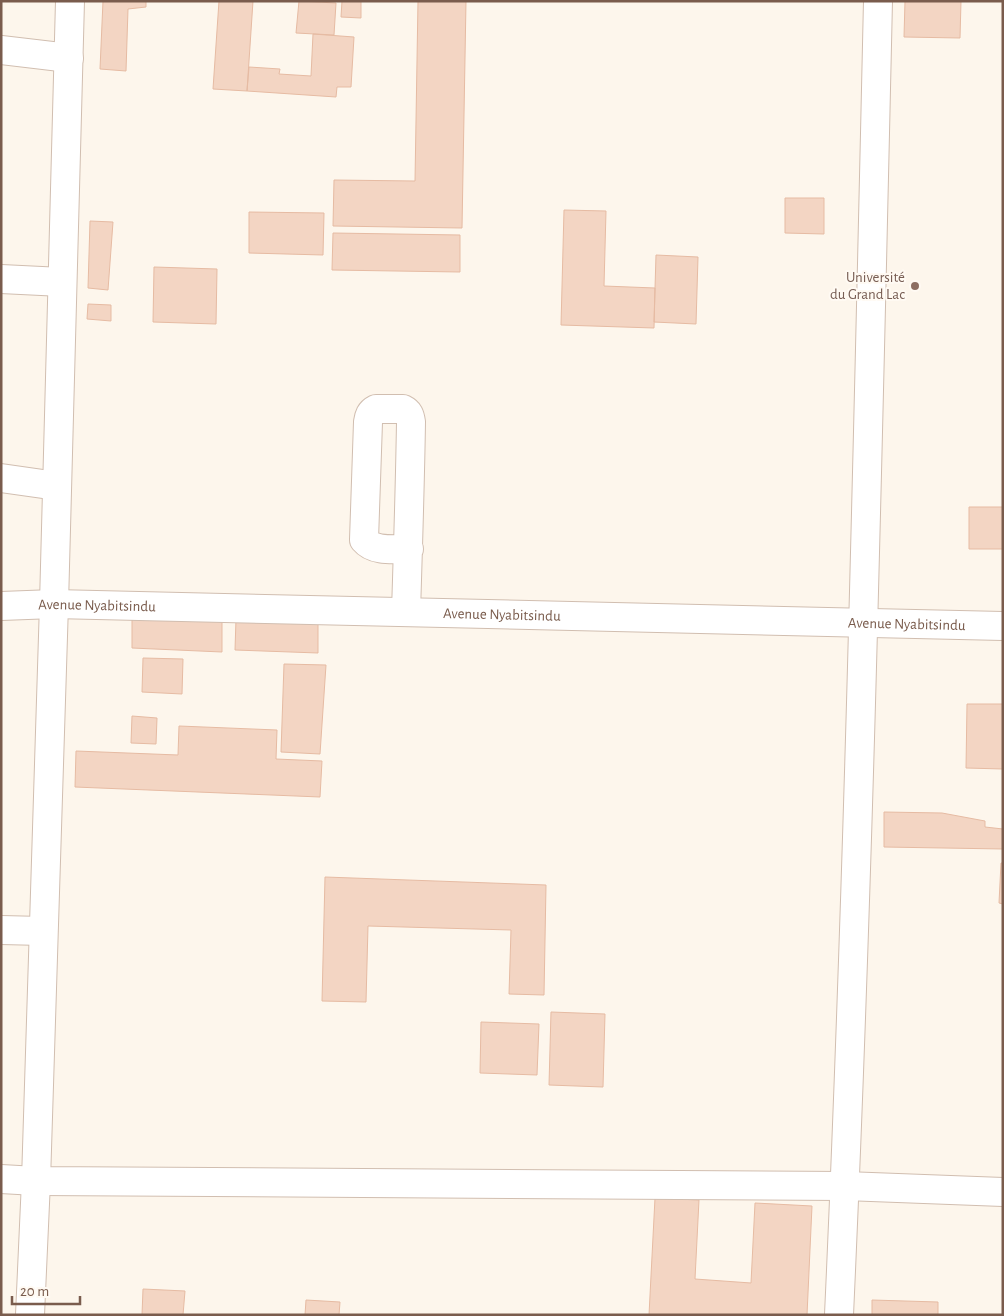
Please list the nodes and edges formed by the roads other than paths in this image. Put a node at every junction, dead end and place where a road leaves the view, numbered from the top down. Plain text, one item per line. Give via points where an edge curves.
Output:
1 (70, 1) edge
2 (878, 1) edge
3 (1, 50) edge
4 (69, 58) junction
5 (1, 279) edge
6 (62, 282) junction
7 (1, 478) edge
8 (366, 479) junction
9 (410, 480) junction
10 (57, 486) junction
11 (409, 549) junction
12 (54, 604) junction
13 (1, 606) edge
14 (406, 612) junction
15 (864, 622) junction
16 (1003, 626) edge
17 (1, 930) edge
18 (43, 931) junction
19 (1, 1179) edge
20 (36, 1181) junction
21 (845, 1186) junction
22 (1003, 1192) edge
23 (30, 1315) edge
24 (839, 1315) edge

1 - 4 street
2 - 15 street
3 - 4 street
4 - 6 street
5 - 6 street
6 - 10 street
7 - 10 street
8 - 9 street
8 - 9 street via 369,415 376,409 403,409 410,415 411,422
8 - 11 street via 364,540 375,548
9 - 11 street
10 - 12 street
11 - 14 street
12 - 13 street, Avenue Nyabitsindu
12 - 14 street, Avenue Nyabitsindu
12 - 18 street
14 - 15 street, Avenue Nyabitsindu
15 - 16 street, Avenue Nyabitsindu
15 - 21 street
17 - 18 street
18 - 20 street
19 - 20 street
20 - 21 street
20 - 23 street
21 - 22 street
21 - 24 street

